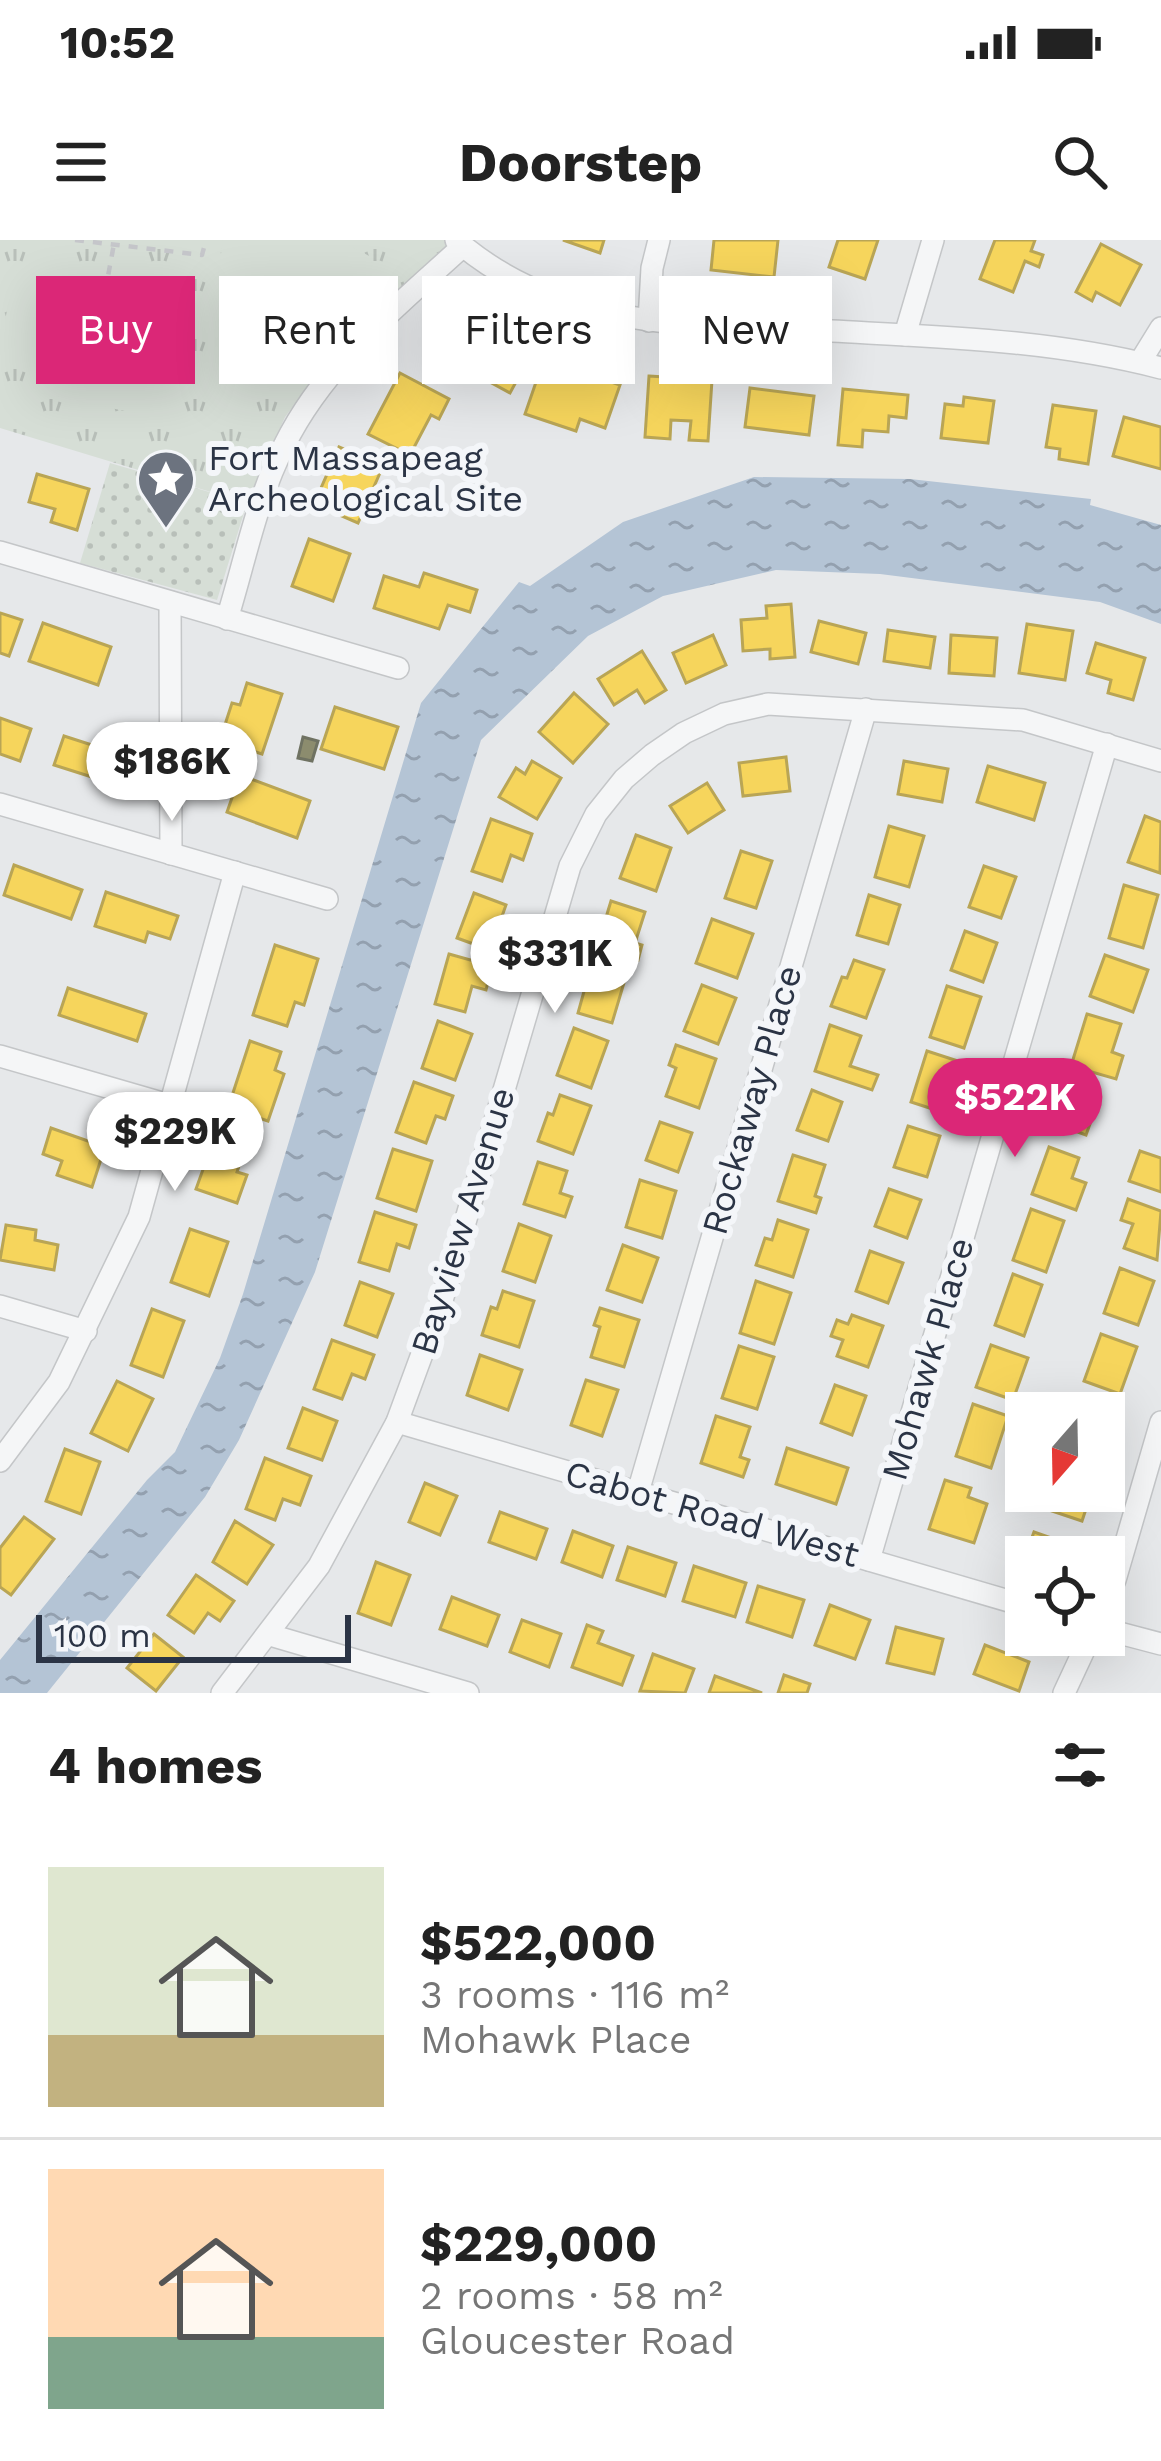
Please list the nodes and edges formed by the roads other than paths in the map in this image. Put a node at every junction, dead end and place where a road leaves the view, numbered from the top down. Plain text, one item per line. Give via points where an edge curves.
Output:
1 (658, 240) edge
2 (933, 240) edge
3 (460, 243) edge
4 (649, 321) junction
5 (1161, 328) edge
6 (905, 334) junction
7 (1150, 365) edge
8 (0, 552) edge
9 (170, 602) junction
10 (226, 619) junction
11 (398, 668) dead end
12 (866, 709) junction
13 (1107, 744) junction
14 (1161, 761) edge
15 (0, 804) edge
16 (171, 854) junction
17 (235, 872) junction
18 (327, 899) dead end
19 (0, 1056) edge
20 (169, 1106) junction
21 (0, 1306) edge
22 (86, 1331) junction
23 (397, 1422) junction
24 (1161, 1422) edge
25 (0, 1461) edge
26 (638, 1492) junction
27 (1125, 1546) edge
28 (869, 1560) junction
29 (1005, 1600) edge
30 (1125, 1634) edge
31 (270, 1636) junction
32 (1161, 1644) edge
33 (1081, 1656) edge
34 (222, 1693) edge
35 (468, 1693) edge
36 (1064, 1693) edge

1 - 4 street
2 - 6 street
3 - 4 street via 537,294
3 - 10 street via 340,361 300,416 264,497
4 - 6 street
5 - 7 street
6 - 7 street via 1050,346
8 - 9 street
9 - 10 street
9 - 16 street
10 - 11 street
12 - 13 street, Bayview Avenue via 1023,720
12 - 23 street, Bayview Avenue via 784,703 724,714 652,755 596,814 570,866 443,1297
12 - 26 street, Rockaway Place
13 - 14 street, Bayview Avenue
13 - 28 street, Mohawk Place
15 - 16 street
16 - 17 street
17 - 18 street
17 - 20 street
19 - 20 street
20 - 22 street via 140,1216
21 - 22 street
22 - 25 street
23 - 26 street, Cabot Road West
23 - 31 street, Bayview Avenue via 339,1533
24 - 27 street
26 - 28 street, Cabot Road West
28 - 29 street, Cabot Road West
30 - 32 street
31 - 34 street, Bayview Avenue
31 - 35 street
33 - 36 street

